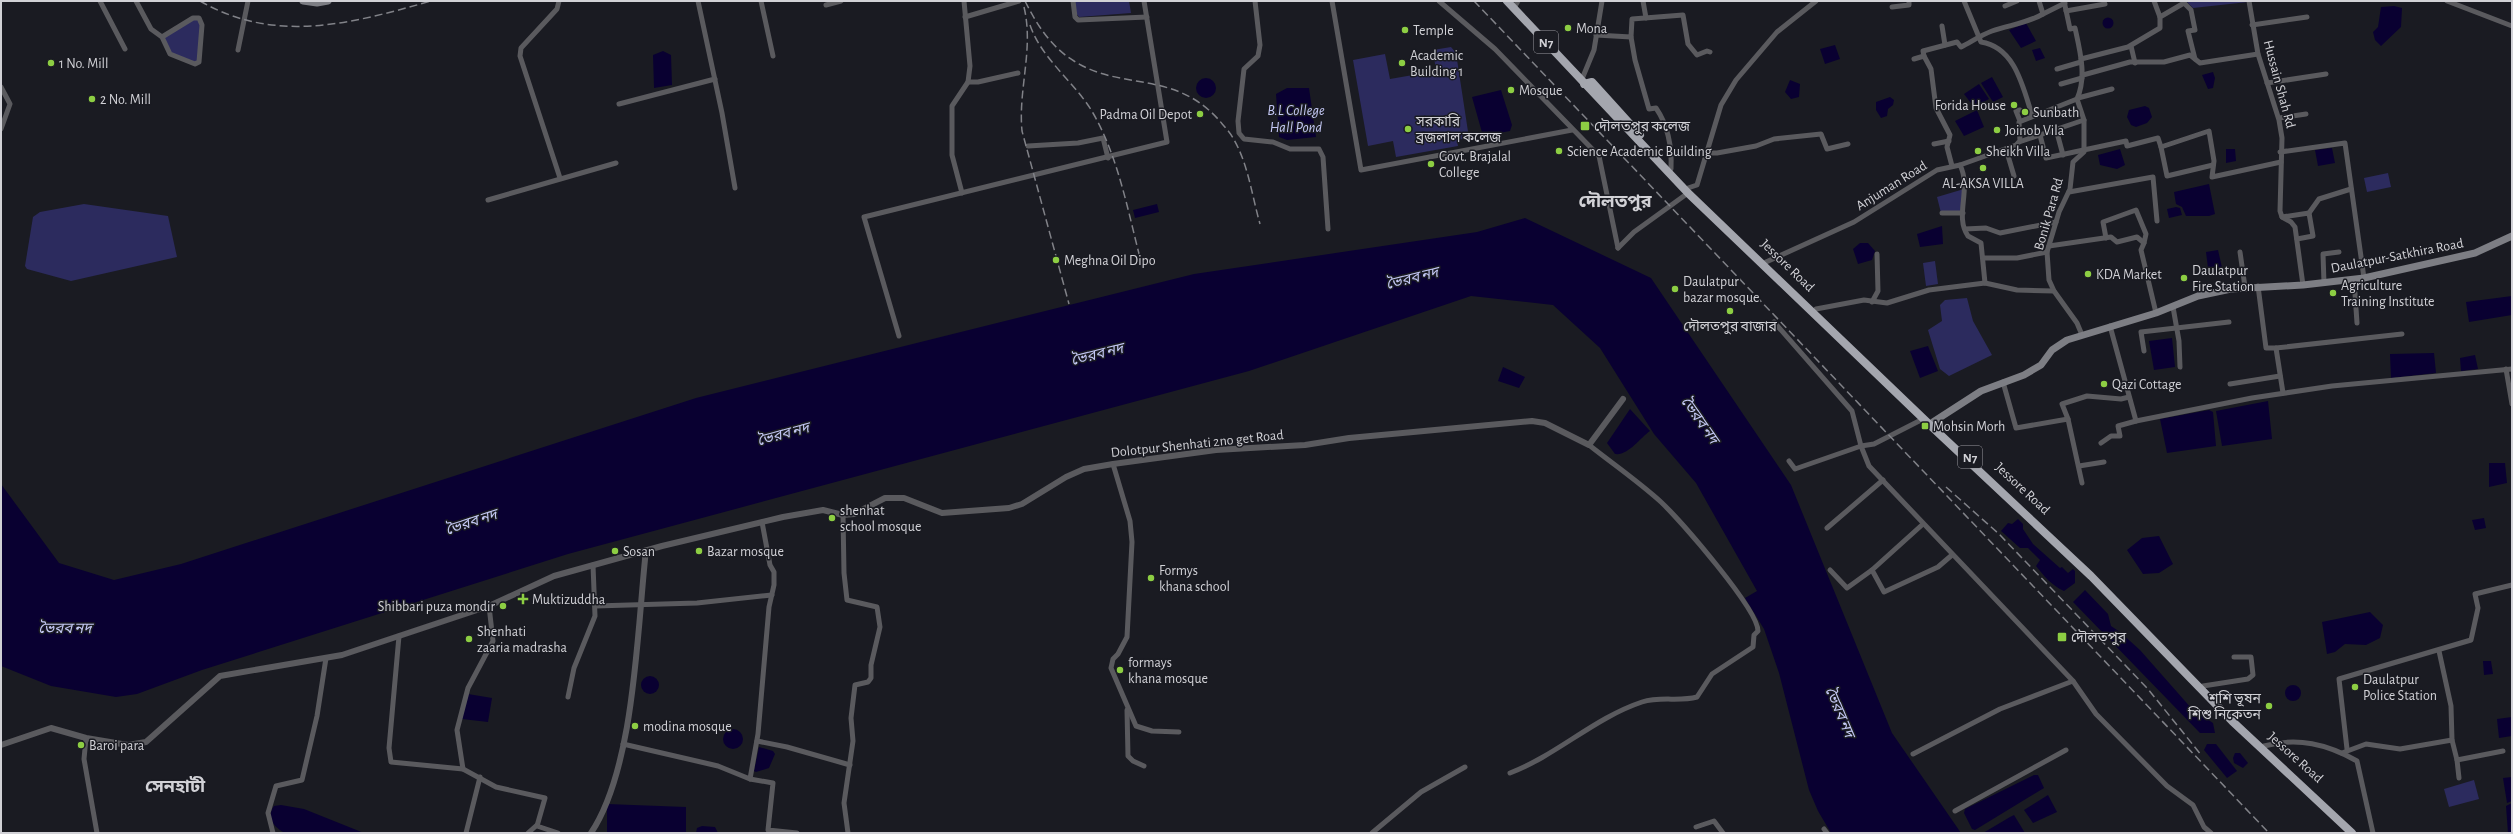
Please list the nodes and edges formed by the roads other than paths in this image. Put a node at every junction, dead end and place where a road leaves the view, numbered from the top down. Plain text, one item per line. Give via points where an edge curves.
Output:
1 (100, 1) edge
2 (136, 1) edge
3 (248, 1) edge
4 (303, 1) edge
5 (328, 1) edge
6 (559, 1) edge
7 (698, 1) edge
8 (761, 1) edge
9 (841, 1) edge
10 (964, 1) edge
11 (1019, 1) edge
12 (1073, 1) edge
13 (1144, 1) edge
14 (1255, 1) edge
15 (1332, 1) edge
16 (1439, 1) edge
17 (1507, 1) edge
18 (1602, 1) edge
19 (1643, 1) edge
20 (1816, 1) edge
21 (1909, 1) edge
22 (1964, 1) edge
23 (2017, 1) edge
24 (2039, 1) edge
25 (2154, 1) edge
26 (2249, 1) edge
27 (2447, 1) edge
28 (2065, 2) edge
29 (2184, 2) edge
30 (2105, 4) dead end
31 (826, 5) dead end
32 (1516, 5) edge
33 (2005, 6) dead end
34 (1892, 7) dead end
35 (2066, 11) junction
36 (2043, 14) junction
37 (965, 17) junction
38 (1147, 17) junction
39 (2160, 17) junction
40 (2307, 17) dead end
41 (1646, 18) junction
42 (2252, 25) junction
43 (1942, 26) dead end
44 (2512, 26) edge
45 (1596, 35) junction
46 (162, 37) junction
47 (1631, 37) junction
48 (1979, 38) junction
49 (1945, 45) junction
50 (2131, 46) junction
51 (125, 49) dead end
52 (238, 50) dead end
53 (1710, 52) dead end
54 (2258, 54) junction
55 (773, 56) dead end
56 (1924, 56) junction
57 (1914, 59) dead end
58 (2195, 59) junction
59 (2081, 60) junction
60 (2135, 63) junction
61 (2057, 69) dead end
62 (1018, 73) dead end
63 (2326, 74) dead end
64 (2082, 76) junction
65 (715, 79) junction
66 (968, 82) junction
67 (1583, 82) junction
68 (2267, 83) junction
69 (2061, 84) dead end
70 (1, 87) edge
71 (2112, 89) dead end
72 (2078, 98) junction
73 (619, 104) dead end
74 (2020, 110) dead end
75 (2306, 114) dead end
76 (2032, 115) junction
77 (2279, 118) junction
78 (2084, 120) junction
79 (2020, 121) junction
80 (1, 129) edge
81 (2056, 129) junction
82 (1572, 130) junction
83 (2040, 135) junction
84 (1949, 141) junction
85 (2019, 142) junction
86 (1848, 144) dead end
87 (1934, 144) dead end
88 (1028, 146) dead end
89 (2161, 147) junction
90 (2006, 149) junction
91 (2084, 151) junction
92 (2280, 152) junction
93 (1705, 153) junction
94 (2063, 155) junction
95 (1108, 158) junction
96 (2281, 162) junction
97 (616, 163) dead end
98 (1960, 165) junction
99 (1952, 166) junction
100 (2213, 166) junction
101 (1671, 169) junction
102 (2014, 176) dead end
103 (560, 178) junction
104 (735, 188) dead end
105 (2351, 189) junction
106 (1688, 190) junction
107 (2069, 192) junction
108 (962, 193) junction
109 (488, 200) dead end
110 (1942, 213) dead end
111 (1963, 213) junction
112 (2309, 213) junction
113 (2282, 217) junction
114 (2157, 221) dead end
115 (2056, 222) junction
116 (1328, 229) dead end
117 (1965, 229) junction
118 (2512, 236) edge
119 (2106, 238) junction
120 (2297, 238) junction
121 (2144, 243) junction
122 (2049, 246) junction
123 (2048, 252) junction
124 (2240, 252) dead end
125 (2340, 252) dead end
126 (1877, 254) dead end
127 (1983, 258) junction
128 (1766, 262) junction
129 (2364, 278) junction
130 (2354, 280) junction
131 (1985, 283) junction
132 (2324, 283) junction
133 (2303, 285) junction
134 (2258, 286) junction
135 (2246, 287) junction
136 (2054, 291) junction
137 (1872, 302) junction
138 (2173, 307) junction
139 (1816, 309) junction
140 (2156, 313) junction
141 (1774, 322) dead end
142 (2229, 322) dead end
143 (2357, 323) dead end
144 (2110, 326) junction
145 (2177, 328) junction
146 (2402, 334) dead end
147 (2082, 335) junction
148 (899, 336) dead end
149 (2276, 348) junction
150 (2144, 351) dead end
151 (2180, 367) dead end
152 (2512, 368) edge
153 (2506, 369) junction
154 (2280, 376) junction
155 (2003, 382) junction
156 (2230, 384) dead end
157 (2283, 393) junction
158 (2129, 397) junction
159 (1623, 399) dead end
160 (2512, 404) edge
161 (1923, 419) junction
162 (2068, 419) junction
163 (1933, 422) junction
164 (2136, 422) junction
165 (2101, 443) dead end
166 (1589, 445) junction
167 (1861, 446) junction
168 (1789, 461) dead end
169 (2104, 462) dead end
170 (1113, 464) junction
171 (2079, 466) junction
172 (1883, 480) junction
173 (2082, 483) dead end
174 (843, 515) junction
175 (762, 522) junction
176 (1923, 524) junction
177 (1827, 528) dead end
178 (646, 550) junction
179 (1952, 556) junction
180 (593, 565) junction
181 (1830, 570) dead end
182 (1872, 570) junction
183 (2512, 585) edge
184 (772, 595) junction
185 (490, 606) junction
186 (595, 606) junction
187 (640, 606) junction
188 (399, 636) junction
189 (2440, 651) junction
190 (2234, 657) dead end
191 (326, 658) junction
192 (2073, 681) junction
193 (2203, 686) junction
194 (568, 697) dead end
195 (1127, 709) junction
196 (1179, 732) dead end
197 (86, 738) junction
198 (2452, 740) junction
199 (757, 741) junction
200 (623, 744) junction
201 (1, 745) edge
202 (2264, 746) junction
203 (2347, 749) junction
204 (2066, 750) dead end
205 (2503, 751) dead end
206 (2342, 753) junction
207 (1912, 754) dead end
208 (2457, 760) junction
209 (850, 765) junction
210 (1144, 766) dead end
211 (1465, 768) dead end
212 (463, 769) junction
213 (1510, 773) dead end
214 (480, 777) junction
215 (2459, 778) dead end
216 (750, 779) junction
217 (1955, 811) dead end
218 (537, 825) junction
219 (1696, 828) dead end
220 (97, 833) edge
221 (272, 833) edge
222 (466, 833) edge
223 (528, 833) edge
224 (558, 833) edge
225 (591, 833) edge
226 (797, 833) edge
227 (848, 833) edge
228 (1372, 833) edge
229 (1723, 833) edge
230 (2211, 833) edge
231 (2352, 833) edge
232 (2358, 833) edge
233 (2373, 833) edge

1 - 51 street
2 - 46 street via 151,29
3 - 52 street
4 - 5 main road
6 - 103 street via 557,9 521,48 520,56
7 - 65 street
8 - 55 street
9 - 31 street
10 - 37 street
11 - 37 street
12 - 38 street via 1075,17 1078,20
13 - 38 street
14 - 116 street via 1260,45 1258,56 1244,69 1239,133 1244,139 1274,142 1290,149 1319,149 1323,157
15 - 82 street via 1362,170
16 - 82 street via 1490,45
17 - 32 highway, Jessore Road / N7
18 - 45 street
19 - 41 street
20 - 93 street via 1777,32 1743,69 1722,105
21 - 34 street via 1909,5
22 - 48 street
23 - 33 street
24 - 36 street
25 - 39 street
26 - 42 street, Hussain Shah Rd
27 - 44 street
28 - 35 street
28 - 36 street
29 - 39 street
29 - 58 street via 2191,10 2195,30 2188,32
30 - 35 street
32 - 67 highway, Jessore Road / N7
35 - 59 street via 2070,29 2075,28
36 - 48 street via 2032,21 2022,21
37 - 66 street via 970,66
38 - 95 street via 1167,142
39 - 50 street via 2160,28
40 - 42 street
41 - 47 street via 1632,19
41 - 53 street via 1683,15 1688,44 1697,55
42 - 54 street, Hussain Shah Rd
43 - 49 street
45 - 47 street
45 - 67 street via 1594,50
46 - 46 street via 193,18 199,18 202,25 199,62 194,64 172,56
47 - 101 street via 1649,109 1656,108 1667,129 1672,147
48 - 49 street via 1961,47 1957,42
48 - 76 street via 1981,42 1999,48 2009,60 2020,78
49 - 56 street via 1923,51
50 - 59 street
50 - 60 street
54 - 58 street via 2200,64
54 - 68 street, Hussain Shah Rd
56 - 57 street
56 - 84 street via 1931,69 1936,108 1950,135
58 - 60 street via 2190,55 2164,62
59 - 61 street
59 - 64 street
60 - 64 street via 2116,65
62 - 66 street
63 - 68 street
64 - 69 street
64 - 72 street
65 - 73 street
65 - 104 street
66 - 108 street via 952,106 952,155
67 - 101 highway, Jessore Road / N7 via 1592,82
67 - 106 highway, Jessore Road / N7
68 - 77 street, Hussain Shah Rd
70 - 80 street via 10,104
71 - 72 street
72 - 76 street
72 - 78 street
74 - 79 street via 2016,111
75 - 77 street
76 - 79 street
77 - 92 street, Hussain Shah Rd via 2282,138
78 - 81 street, Anjuman Road
78 - 91 street
79 - 85 street
81 - 83 street, Anjuman Road
81 - 94 street
82 - 106 street via 1598,156 1618,248 1634,232
83 - 85 street, Anjuman Road
83 - 94 street via 2046,158
84 - 87 street
84 - 99 street via 1947,147
85 - 90 street, Anjuman Road
86 - 93 street via 1827,149 1821,134 1774,139 1756,146
88 - 95 street via 1078,143 1103,138
89 - 91 street via 2158,138 2127,146 2126,141
89 - 100 street via 2167,176
89 - 100 street via 2209,131
90 - 98 street, Anjuman Road
90 - 102 street
91 - 94 street
91 - 107 street, Bonik Para Rd via 2073,162
92 - 96 street, Hussain Shah Rd
92 - 105 street via 2345,143
93 - 106 street via 1697,185
95 - 108 street
96 - 100 street via 2212,177
96 - 113 street, Hussain Shah Rd via 2279,196
97 - 103 street
98 - 99 street, Anjuman Road
98 - 111 street via 1966,185
99 - 128 street, Anjuman Road via 1937,170 1854,222
101 - 106 highway, Jessore Road / N7
103 - 109 street
105 - 112 street via 2319,198
105 - 129 street
106 - 128 highway, Jessore Road / N7
106 - 161 highway, Jessore Road / N7
107 - 114 street via 2154,177
107 - 115 street, Bonik Para Rd
108 - 148 street via 864,218
110 - 111 street
111 - 117 street
112 - 113 street
112 - 120 street via 2313,236
113 - 120 street via 2291,222
115 - 117 street via 2000,233 1986,228
115 - 122 street, Bonik Para Rd
117 - 127 street via 1968,236 1981,243
118 - 129 main road, Daulatpur-Satkhira Road via 2474,253
119 - 121 street via 2111,237 2117,242 2137,237
119 - 121 street via 2103,222 2136,210 2146,234
119 - 122 street
120 - 133 street
121 - 140 street via 2141,250
122 - 123 street, Bonik Para Rd
123 - 127 street via 2017,258
123 - 136 street, Bonik Para Rd via 2049,280
124 - 135 street
125 - 132 street via 2323,254
126 - 137 street via 1878,291
127 - 131 street
128 - 139 highway, Jessore Road / N7
129 - 130 main road, Daulatpur-Satkhira Road
130 - 132 main road, Daulatpur-Satkhira Road
130 - 143 street
131 - 136 street via 2017,290
131 - 137 street via 1929,290 1887,303
132 - 133 main road, Daulatpur-Satkhira Road
133 - 134 main road, Daulatpur-Satkhira Road
134 - 135 main road, Daulatpur-Satkhira Road
134 - 149 street via 2266,348
135 - 138 main road, Daulatpur-Satkhira Road via 2198,296
136 - 147 street via 2078,323
137 - 139 street via 1856,301
138 - 140 main road, Daulatpur-Satkhira Road
138 - 145 street
139 - 163 highway, Jessore Road / N7
140 - 144 main road, Daulatpur-Satkhira Road
141 - 167 street via 1852,411
142 - 145 street
144 - 147 main road, Daulatpur-Satkhira Road
144 - 158 street
145 - 150 street via 2141,332
145 - 151 street
146 - 149 street
147 - 155 main road, Daulatpur-Satkhira Road via 2067,340 2052,350 2040,365 2024,375
149 - 154 street
152 - 153 street
153 - 157 street
153 - 160 street
154 - 156 street
154 - 157 street
155 - 162 street via 2016,428
155 - 163 main road, Daulatpur-Satkhira Road via 1981,391
157 - 164 street
158 - 162 street via 2121,399 2087,396 2062,404
158 - 164 street
159 - 166 street
161 - 167 street via 1874,444
161 - 231 highway, Jessore Road / N7 via 2091,576 2232,721
162 - 171 street
163 - 193 highway, Jessore Road / N7 via 2069,550
164 - 165 street via 2118,426 2120,436 2111,436
166 - 170 street, Dolotpur Shenhati 2no get Road via 1544,423 1532,421 1349,438 1305,445 1216,450
166 - 213 street via 1661,503 1739,592 1758,631 1754,635 1753,647 1712,674 1697,697 1658,698 1637,704 1603,720 1533,764
167 - 168 street via 1794,469
167 - 172 street via 1870,466
169 - 171 street
170 - 174 street, Dolotpur Shenhati 2no get Road via 1072,475 1022,504 1009,508 942,513 904,498 885,498 854,514
170 - 195 street via 1130,521 1132,542 1127,637 1110,668
171 - 173 street
172 - 176 street
172 - 177 street
174 - 175 street, Dolotpur Shenhati 2no get Road via 823,510
174 - 209 street via 847,600 877,607 880,627 871,665 871,678 868,682 854,685
175 - 178 street, Dolotpur Shenhati 2no get Road
175 - 184 street via 770,565 774,572
176 - 179 street
176 - 182 street
178 - 180 street, Dolotpur Shenhati 2no get Road
178 - 187 street
179 - 182 street via 1938,566 1884,592
179 - 192 street
180 - 185 street, Dolotpur Shenhati 2no get Road via 554,576
180 - 186 street
181 - 182 street via 1847,588
183 - 189 street via 2475,594 2478,608 2471,640
184 - 187 street
184 - 199 street
185 - 188 street, Dolotpur Shenhati 2no get Road
185 - 212 street via 493,641 468,688 457,730
186 - 187 street
186 - 194 street via 595,616 574,668
187 - 200 street
188 - 191 street, Dolotpur Shenhati 2no get Road
188 - 212 street via 389,748 391,762
189 - 198 street via 2451,706
189 - 203 street via 2338,679
190 - 193 street via 2251,656 2253,675 2248,679
191 - 197 street, Dolotpur Shenhati 2no get Road via 218,676 146,742 128,745
191 - 221 street via 317,716 302,780 276,786 268,813
192 - 207 street via 2000,709
192 - 230 street via 2096,714 2167,786 2193,805 2204,827
193 - 202 highway, Jessore Road / N7
195 - 196 street via 1136,726 1152,731
195 - 210 street via 1128,756
197 - 201 street, Dolotpur Shenhati 2no get Road via 51,728
197 - 220 street via 84,759
198 - 203 street via 2400,749 2366,744
198 - 208 street
199 - 209 street via 787,746
199 - 216 street
200 - 216 street via 718,766
200 - 225 street via 617,774 602,818
202 - 206 street via 2306,741
202 - 232 highway, Jessore Road / N7
203 - 206 street
204 - 217 street
205 - 208 street
206 - 233 street via 2357,762
208 - 215 street
209 - 227 street via 844,803
211 - 228 street via 1421,792
212 - 214 street
214 - 218 street via 496,787 546,798
214 - 222 street
216 - 226 street via 773,783 768,830
218 - 223 street
218 - 224 street
219 - 229 street via 1714,821

